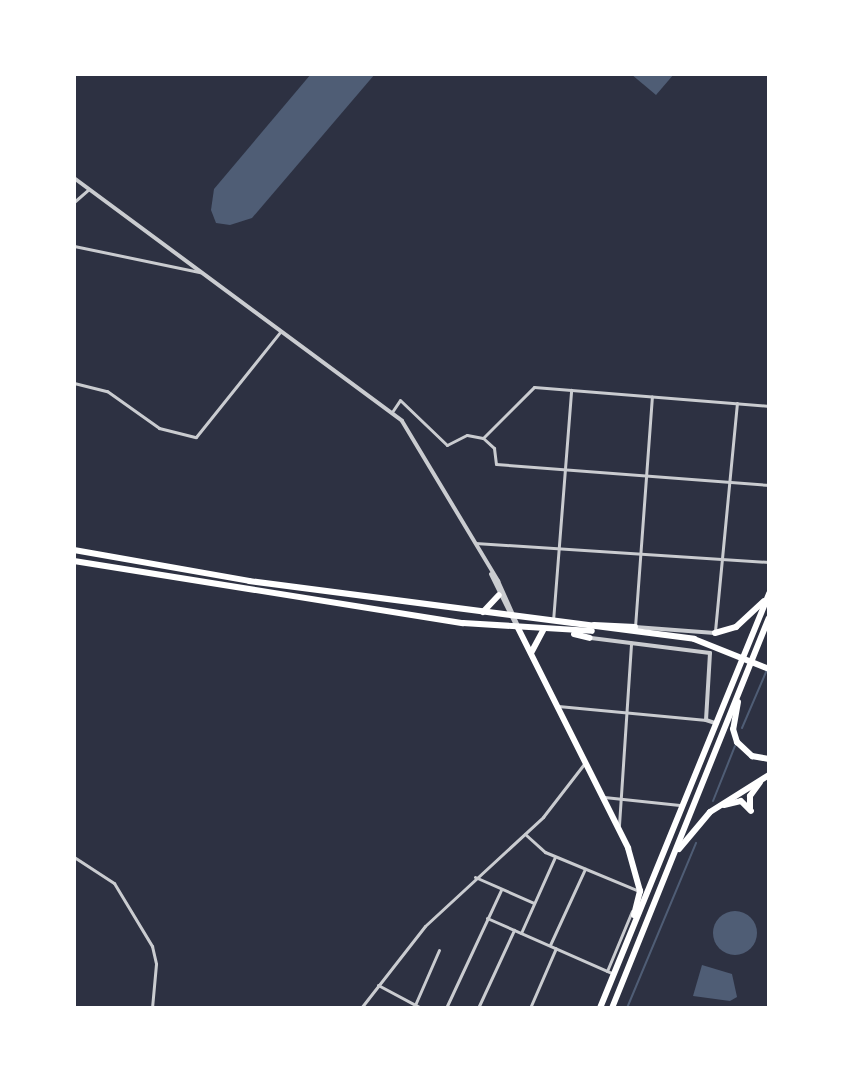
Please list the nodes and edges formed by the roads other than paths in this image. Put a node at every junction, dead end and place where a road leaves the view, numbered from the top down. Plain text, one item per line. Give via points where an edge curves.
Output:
1 (74, 178) edge
2 (89, 189) junction
3 (74, 202) edge
4 (74, 246) edge
5 (200, 272) junction
6 (281, 331) junction
7 (74, 383) edge
8 (571, 390) junction
9 (652, 397) junction
10 (737, 403) junction
11 (769, 406) edge
12 (392, 412) junction
13 (483, 438) junction
14 (565, 470) junction
15 (646, 476) junction
16 (729, 483) junction
17 (769, 485) edge
18 (475, 543) junction
19 (558, 549) junction
20 (74, 550) edge
21 (640, 556) junction
22 (74, 561) edge
23 (769, 562) edge
24 (722, 563) junction
25 (491, 572) junction
26 (499, 595) junction
27 (768, 595) edge
28 (483, 612) junction
29 (513, 617) junction
30 (769, 618) edge
31 (553, 621) junction
32 (563, 622) junction
33 (635, 627) junction
34 (518, 628) junction
35 (543, 630) junction
36 (607, 631) junction
37 (562, 632) junction
38 (715, 633) junction
39 (590, 638) joint
40 (631, 642) junction
41 (531, 653) junction
42 (769, 669) edge
43 (744, 679) junction
44 (558, 706) junction
45 (626, 712) junction
46 (706, 720) junction
47 (715, 723) junction
48 (769, 759) edge
49 (586, 761) junction
50 (769, 775) edge
51 (761, 781) junction
52 (604, 797) junction
53 (620, 799) junction
54 (682, 805) junction
55 (710, 812) junction
56 (619, 828) junction
57 (524, 833) junction
58 (674, 855) junction
59 (74, 857) edge
60 (555, 857) junction
61 (585, 868) junction
62 (475, 877) junction
63 (501, 890) junction
64 (640, 891) junction
65 (534, 903) junction
66 (487, 918) junction
67 (514, 930) junction
68 (521, 933) junction
69 (627, 941) junction
70 (550, 945) junction
71 (556, 948) junction
72 (439, 950) dead end
73 (610, 972) junction
74 (377, 984) junction
75 (415, 1005) junction
76 (152, 1008) edge
77 (361, 1008) edge
78 (421, 1008) edge
79 (446, 1008) edge
80 (478, 1008) edge
81 (530, 1008) edge
82 (600, 1008) edge
83 (612, 1008) edge

1 - 2 street
2 - 3 street
2 - 5 street
4 - 5 street
5 - 6 street
6 - 7 street via 196,437 159,428 107,391
6 - 12 street
8 - 9 street
8 - 13 street via 532,388
8 - 14 street
9 - 10 street
9 - 15 street
10 - 11 street
10 - 16 street
12 - 13 street via 400,400 447,445 467,435
12 - 18 street via 424,450
13 - 14 street via 494,448 496,464
14 - 15 street
14 - 19 street
15 - 16 street
15 - 21 street
16 - 17 street
16 - 24 street
18 - 19 street
18 - 25 street
19 - 21 street
19 - 31 street
20 - 28 main road via 249,581
21 - 24 street
21 - 33 street
22 - 34 main road via 247,593
23 - 24 street
24 - 38 street
25 - 26 street
25 - 29 street
26 - 28 main road
26 - 29 street
27 - 38 main road via 736,627
27 - 47 main road
28 - 29 main road
29 - 31 main road
29 - 34 street
30 - 43 main road
31 - 32 main road
32 - 33 main road
32 - 36 main road
33 - 38 street
34 - 35 main road
34 - 41 main road
35 - 37 main road
35 - 41 main road
36 - 37 main road
36 - 42 main road via 694,639
37 - 39 main road
39 - 40 street
40 - 45 street
40 - 46 street via 710,653
41 - 44 main road
43 - 48 main road via 735,738 748,754
43 - 58 main road
44 - 45 street
44 - 49 main road
45 - 46 street
45 - 53 street
46 - 47 street
47 - 54 main road
49 - 52 main road
49 - 57 street
50 - 51 main road
51 - 55 main road
51 - 55 main road via 749,798 751,811 738,801
52 - 53 street
52 - 56 main road
53 - 54 street
53 - 56 street
54 - 69 main road
55 - 58 main road
56 - 64 main road via 636,865
57 - 60 street
57 - 62 street
58 - 83 main road
59 - 76 street via 114,883 152,946
60 - 61 street
60 - 65 street
61 - 64 street
61 - 70 street
62 - 63 street
62 - 74 street
63 - 65 street
63 - 66 street
64 - 69 main road
64 - 73 street
65 - 68 street
66 - 67 street
66 - 79 street
67 - 68 street
67 - 80 street
68 - 70 street
69 - 73 main road
70 - 71 street
71 - 73 street
71 - 81 street
72 - 75 street
73 - 82 main road
74 - 75 street
74 - 77 street
75 - 78 street

